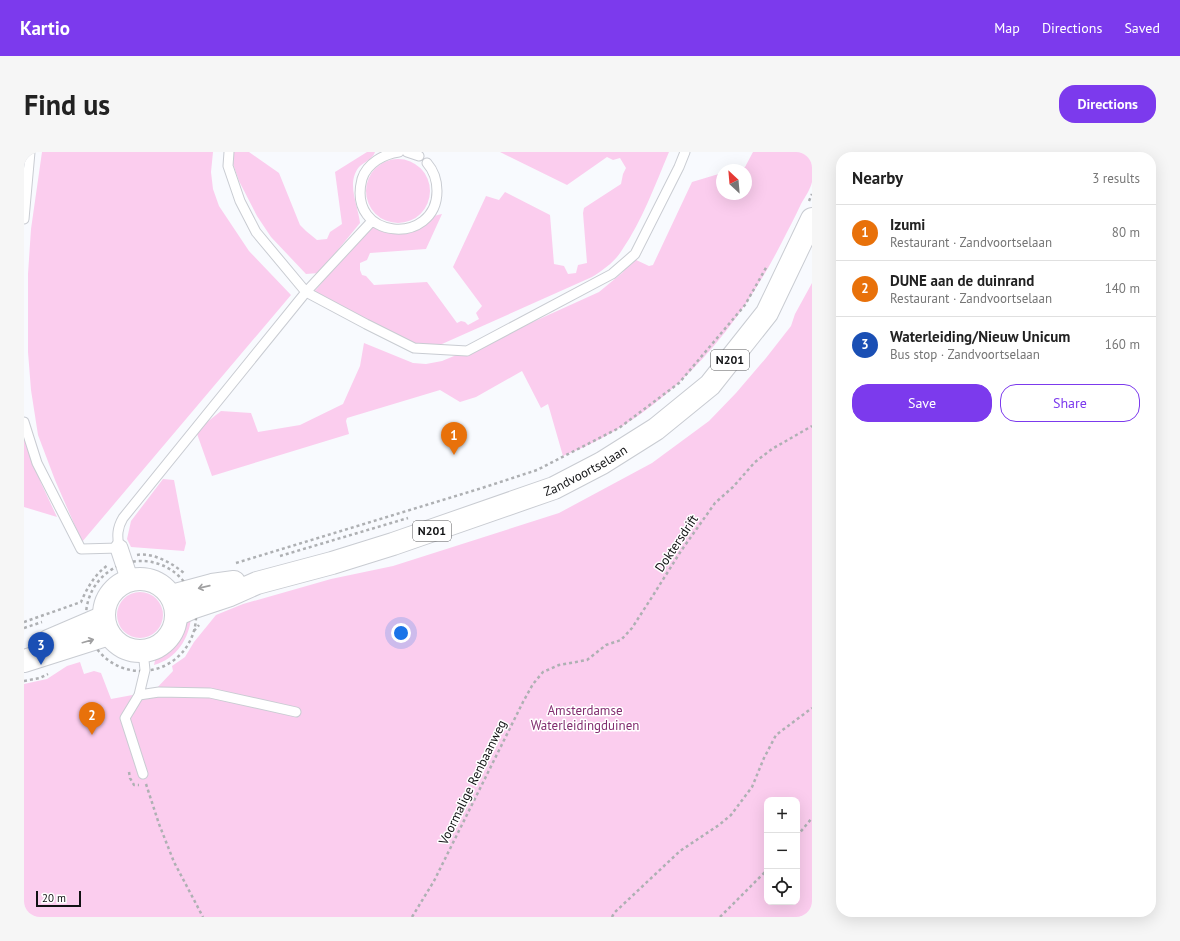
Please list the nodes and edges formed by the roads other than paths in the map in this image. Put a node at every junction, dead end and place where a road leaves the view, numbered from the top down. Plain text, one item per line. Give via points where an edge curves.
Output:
1 (30, 152) edge
2 (229, 152) edge
3 (399, 152) edge
4 (407, 152) edge
5 (685, 152) edge
6 (419, 156) dead end
7 (427, 163) dead end
8 (810, 210) edge
9 (24, 219) edge
10 (372, 221) junction
11 (306, 292) junction
12 (24, 422) edge
13 (120, 553) junction
14 (130, 581) junction
15 (177, 597) junction
16 (106, 626) junction
17 (143, 651) junction
18 (24, 652) edge
19 (24, 661) edge
20 (139, 695) junction
21 (296, 712) dead end
22 (143, 774) road end

1 - 9 lane
2 - 11 lane via 228,166 240,200 256,232
3 - 10 lane via 388,153 375,161 364,173 361,186 362,201
4 - 6 lane
5 - 11 lane via 635,254 612,274 467,351 414,348
7 - 10 lane via 437,183 437,197 435,208 426,219 415,226 400,229 386,228
8 - 15 main road, Zandvoortselaan / N201 via 767,313 710,385 656,429 602,463 554,488 393,544 257,583 194,607
10 - 11 lane
11 - 13 lane via 123,518 117,537
12 - 13 lane via 37,463 81,549
13 - 14 street
14 - 15 main road via 150,581
14 - 16 main road via 119,586 108,599 104,608
15 - 17 main road via 172,631 155,648
16 - 17 main road via 118,644 131,650
16 - 18 main road via 78,627
19 -> 16 main road
17 - 20 lane via 145,670
20 - 21 lane via 160,692 210,693
20 - 22 lane via 125,718

